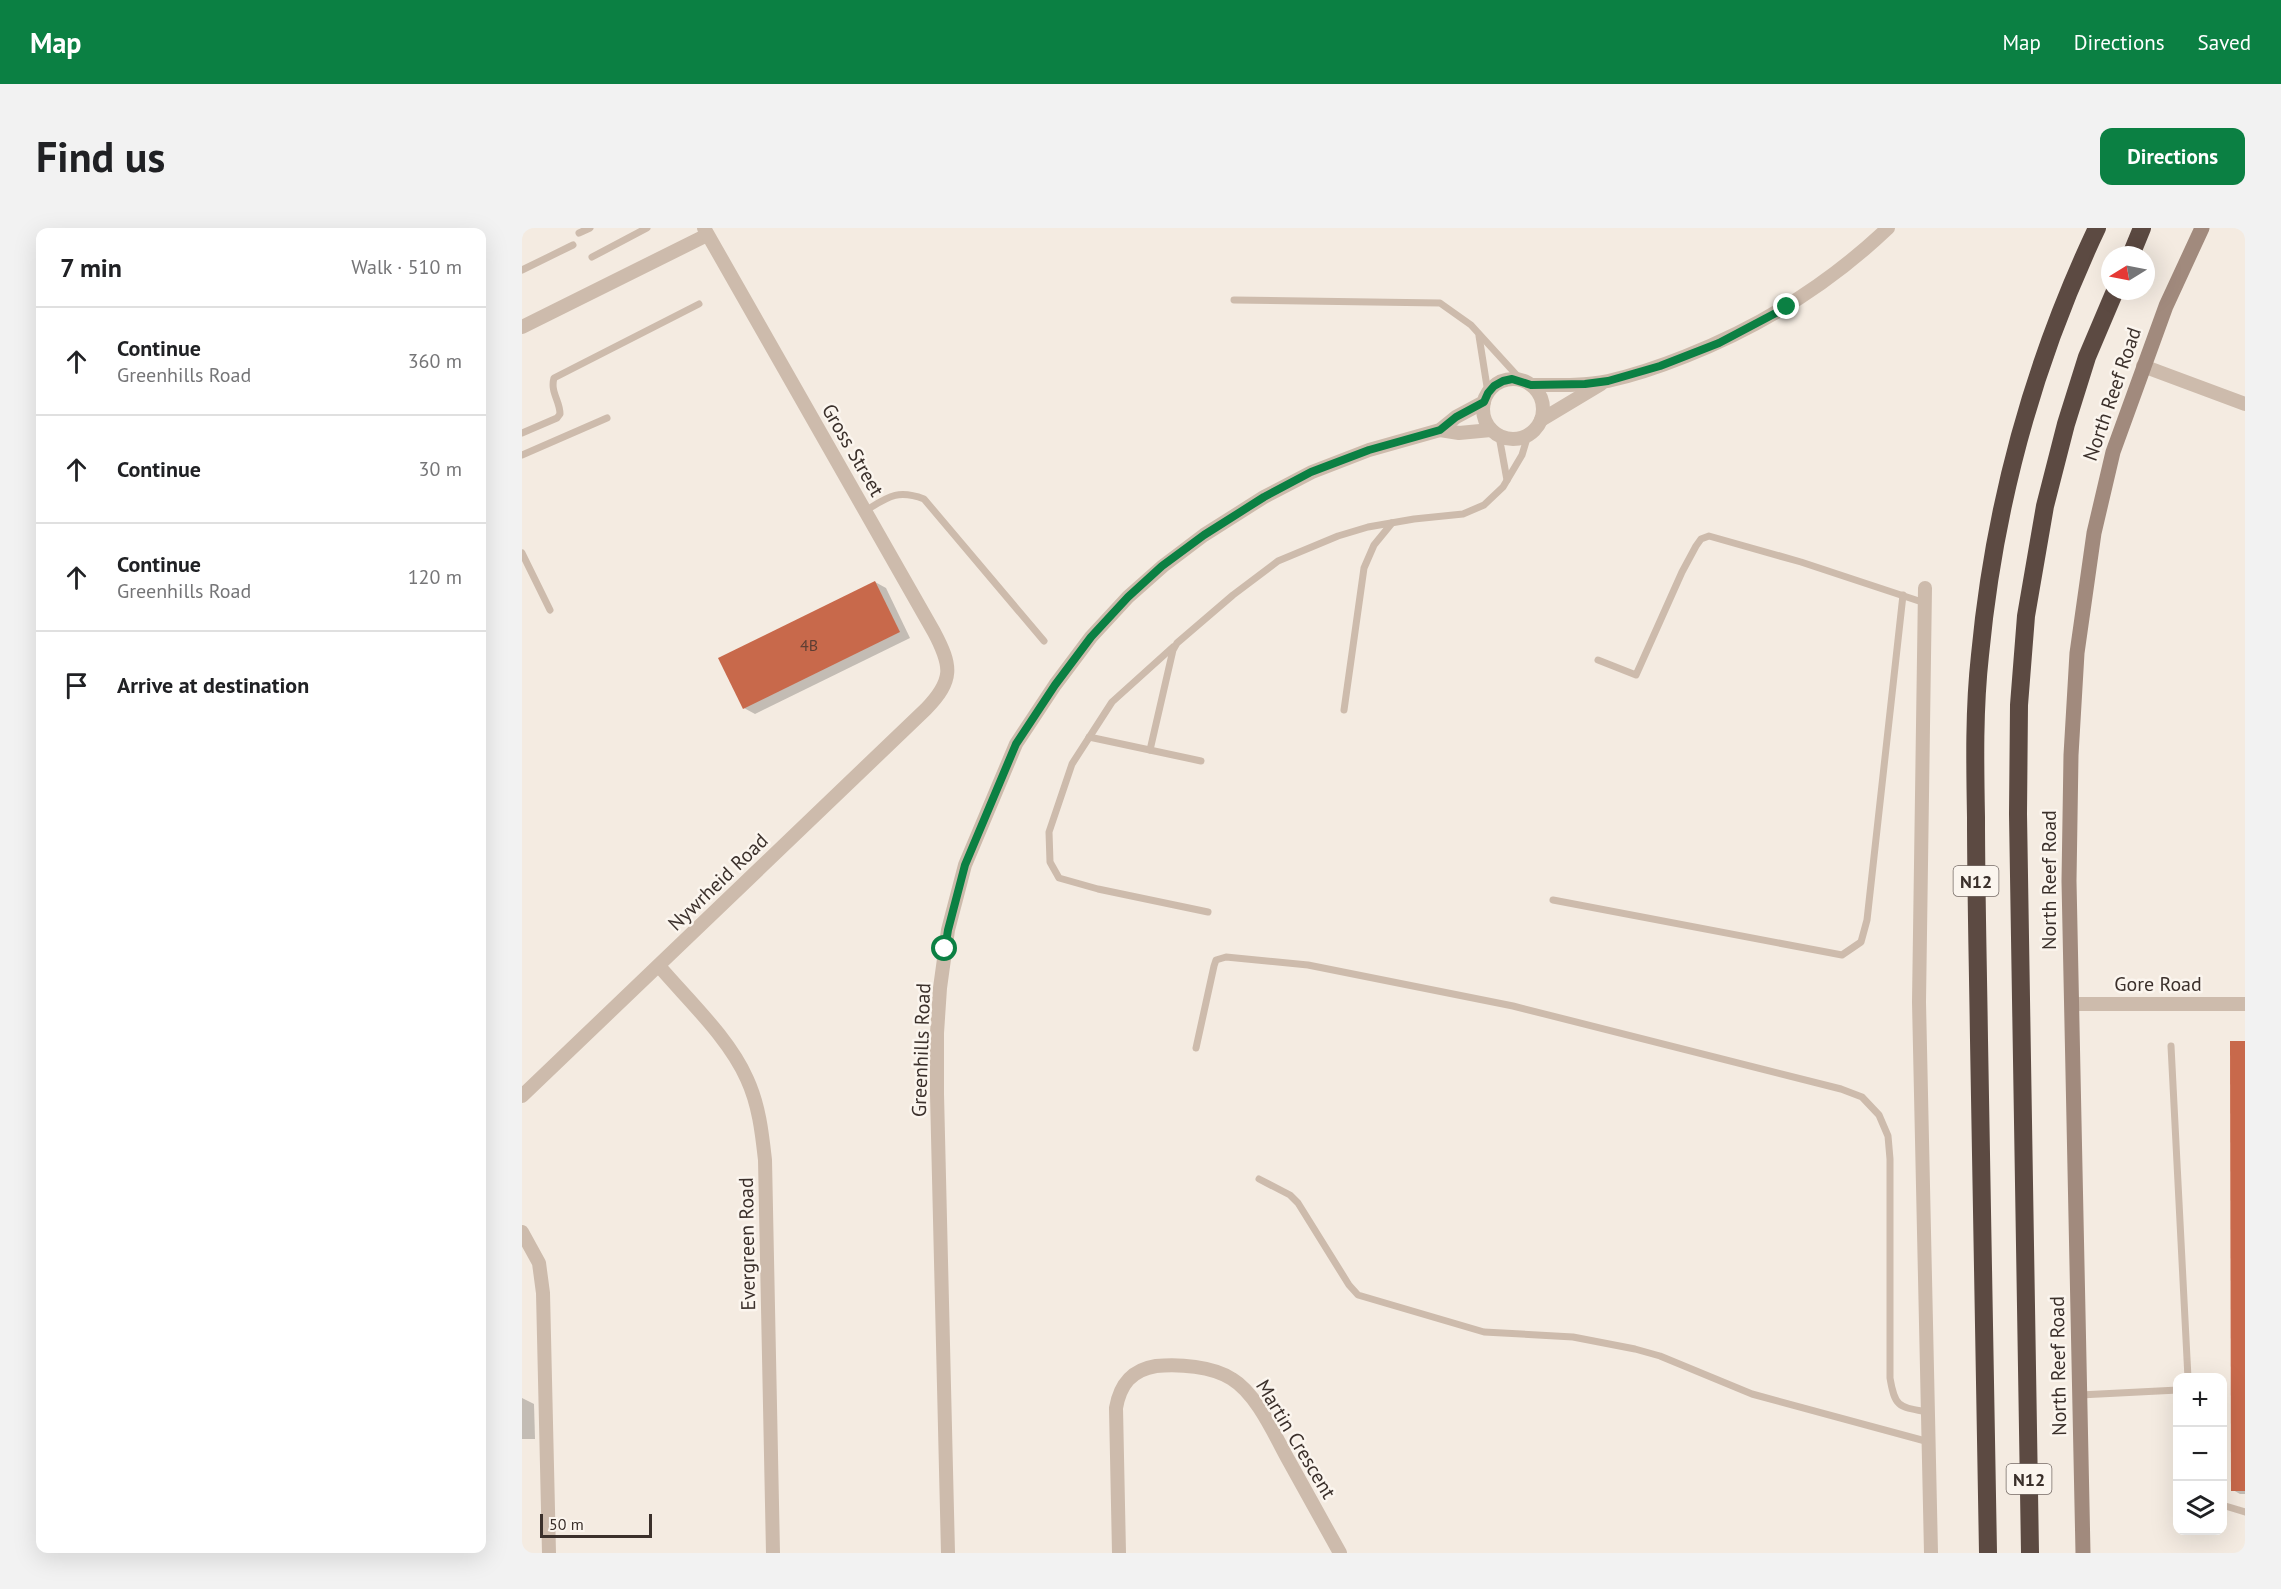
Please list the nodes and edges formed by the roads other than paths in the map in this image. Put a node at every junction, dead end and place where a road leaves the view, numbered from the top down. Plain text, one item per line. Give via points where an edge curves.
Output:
1 (590, 228) edge
2 (646, 228) edge
3 (1888, 228) edge
4 (2097, 228) edge
5 (2142, 228) edge
6 (2202, 228) edge
7 (706, 231) edge
8 (579, 233) dead end
9 (573, 245) dead end
10 (2135, 246) edge
11 (592, 257) dead end
12 (522, 270) edge
13 (1234, 300) dead end
14 (2111, 300) edge
15 (699, 304) dead end
16 (522, 327) edge
17 (1479, 336) junction
18 (2143, 366) junction
19 (1608, 381) junction
20 (1526, 383) junction
21 (1486, 398) junction
22 (2245, 405) edge
23 (607, 418) dead end
24 (1541, 420) junction
25 (1440, 430) junction
26 (522, 433) edge
27 (1495, 433) junction
28 (1528, 435) junction
29 (522, 455) edge
30 (1507, 480) junction
31 (865, 511) junction
32 (1392, 523) junction
33 (522, 553) edge
34 (1925, 588) dead end
35 (1902, 595) junction
36 (1925, 603) junction
37 (550, 610) dead end
38 (1044, 641) dead end
39 (1177, 643) junction
40 (1598, 660) dead end
41 (940, 695) joint
42 (1344, 710) dead end
43 (1089, 737) junction
44 (1150, 750) junction
45 (1201, 761) dead end
46 (1553, 900) dead end
47 (1208, 912) dead end
48 (659, 966) junction
49 (2072, 1004) junction
50 (2245, 1004) edge
51 (2171, 1046) dead end
52 (1196, 1048) dead end
53 (522, 1096) edge
54 (1259, 1179) dead end
55 (522, 1232) edge
56 (2188, 1373) edge
57 (2173, 1390) edge
58 (2080, 1395) junction
59 (1928, 1412) junction
60 (1929, 1442) junction
61 (2227, 1506) edge
62 (2245, 1512) edge
63 (549, 1553) edge
64 (773, 1553) edge
65 (948, 1553) edge
66 (1119, 1553) edge
67 (1340, 1553) edge
68 (1931, 1553) edge
69 (1988, 1553) edge
70 (2030, 1553) edge
71 (2083, 1553) edge

1 - 8 lane
2 - 11 lane
3 - 19 street via 1821,285 1769,318 1700,351
4 - 69 highway, N12 via 2056,321 2009,476 1980,657 1976,840
5 - 10 highway
6 - 18 main road, North Reef Road
7 - 16 street
7 - 31 street, Gross Street
9 - 12 lane
13 - 17 lane via 1440,303 1462,317
14 - 70 highway, N12 via 2086,357 2045,506 2026,616 2019,705
15 - 26 lane via 554,378 552,389 560,414
17 - 20 lane
17 - 21 lane
18 - 22 street
18 - 49 main road, North Reef Road via 2102,492 2080,622 2071,766
19 - 20 street
19 - 24 street
20 - 21 street via 1503,381
20 - 24 street via 1542,401
21 - 25 street, Greenhills Road
21 - 27 street via 1486,422
23 - 29 lane
24 - 28 street
25 - 27 street, Greenhills Road
25 - 65 street, Greenhills Road via 1311,472 1254,503 1162,566 1091,637 1055,685 1016,744 988,807 965,865 948,930 937,1033
27 - 28 street via 1509,439
27 - 30 lane
28 - 30 lane via 1522,455
30 - 32 lane via 1484,505 1463,514
31 - 38 lane via 901,493 924,499
31 - 41 street, Gross Street via 944,650 947,679
32 - 39 lane via 1338,536 1278,561
32 - 42 lane via 1374,545 1364,567
33 - 37 lane
34 - 36 street
35 - 36 lane
35 - 40 lane via 1709,536 1701,539 1682,572 1636,675
35 - 46 lane via 1867,920 1861,942 1842,955
36 - 59 street via 1919,1002
39 - 43 lane via 1112,702
39 - 44 lane
41 - 48 street, Nywrheid Road
43 - 44 lane
43 - 47 lane via 1072,764 1049,832 1050,862 1059,878
44 - 45 lane
48 - 53 street, Nywrheid Road
48 - 64 street, Evergreen Road via 738,1061 759,1115 765,1160
49 - 50 street, Gore Road
49 - 58 main road, North Reef Road
51 - 56 lane
52 - 59 lane via 1214,966 1216,960 1226,957 1308,965 1513,1006 1854,1093 1874,1108 1888,1136 1893,1395 1903,1408
54 - 60 lane via 1298,1203 1349,1286 1369,1300 1484,1332 1574,1337 1635,1348 1752,1395
55 - 63 street via 539,1263 543,1293
57 - 58 lane
58 - 71 main road, North Reef Road
59 - 60 street
60 - 68 street
61 - 62 lane
66 - 67 street, Martin Crescent via 1119,1393 1136,1372 1158,1366 1189,1366 1217,1372 1243,1388 1263,1416

